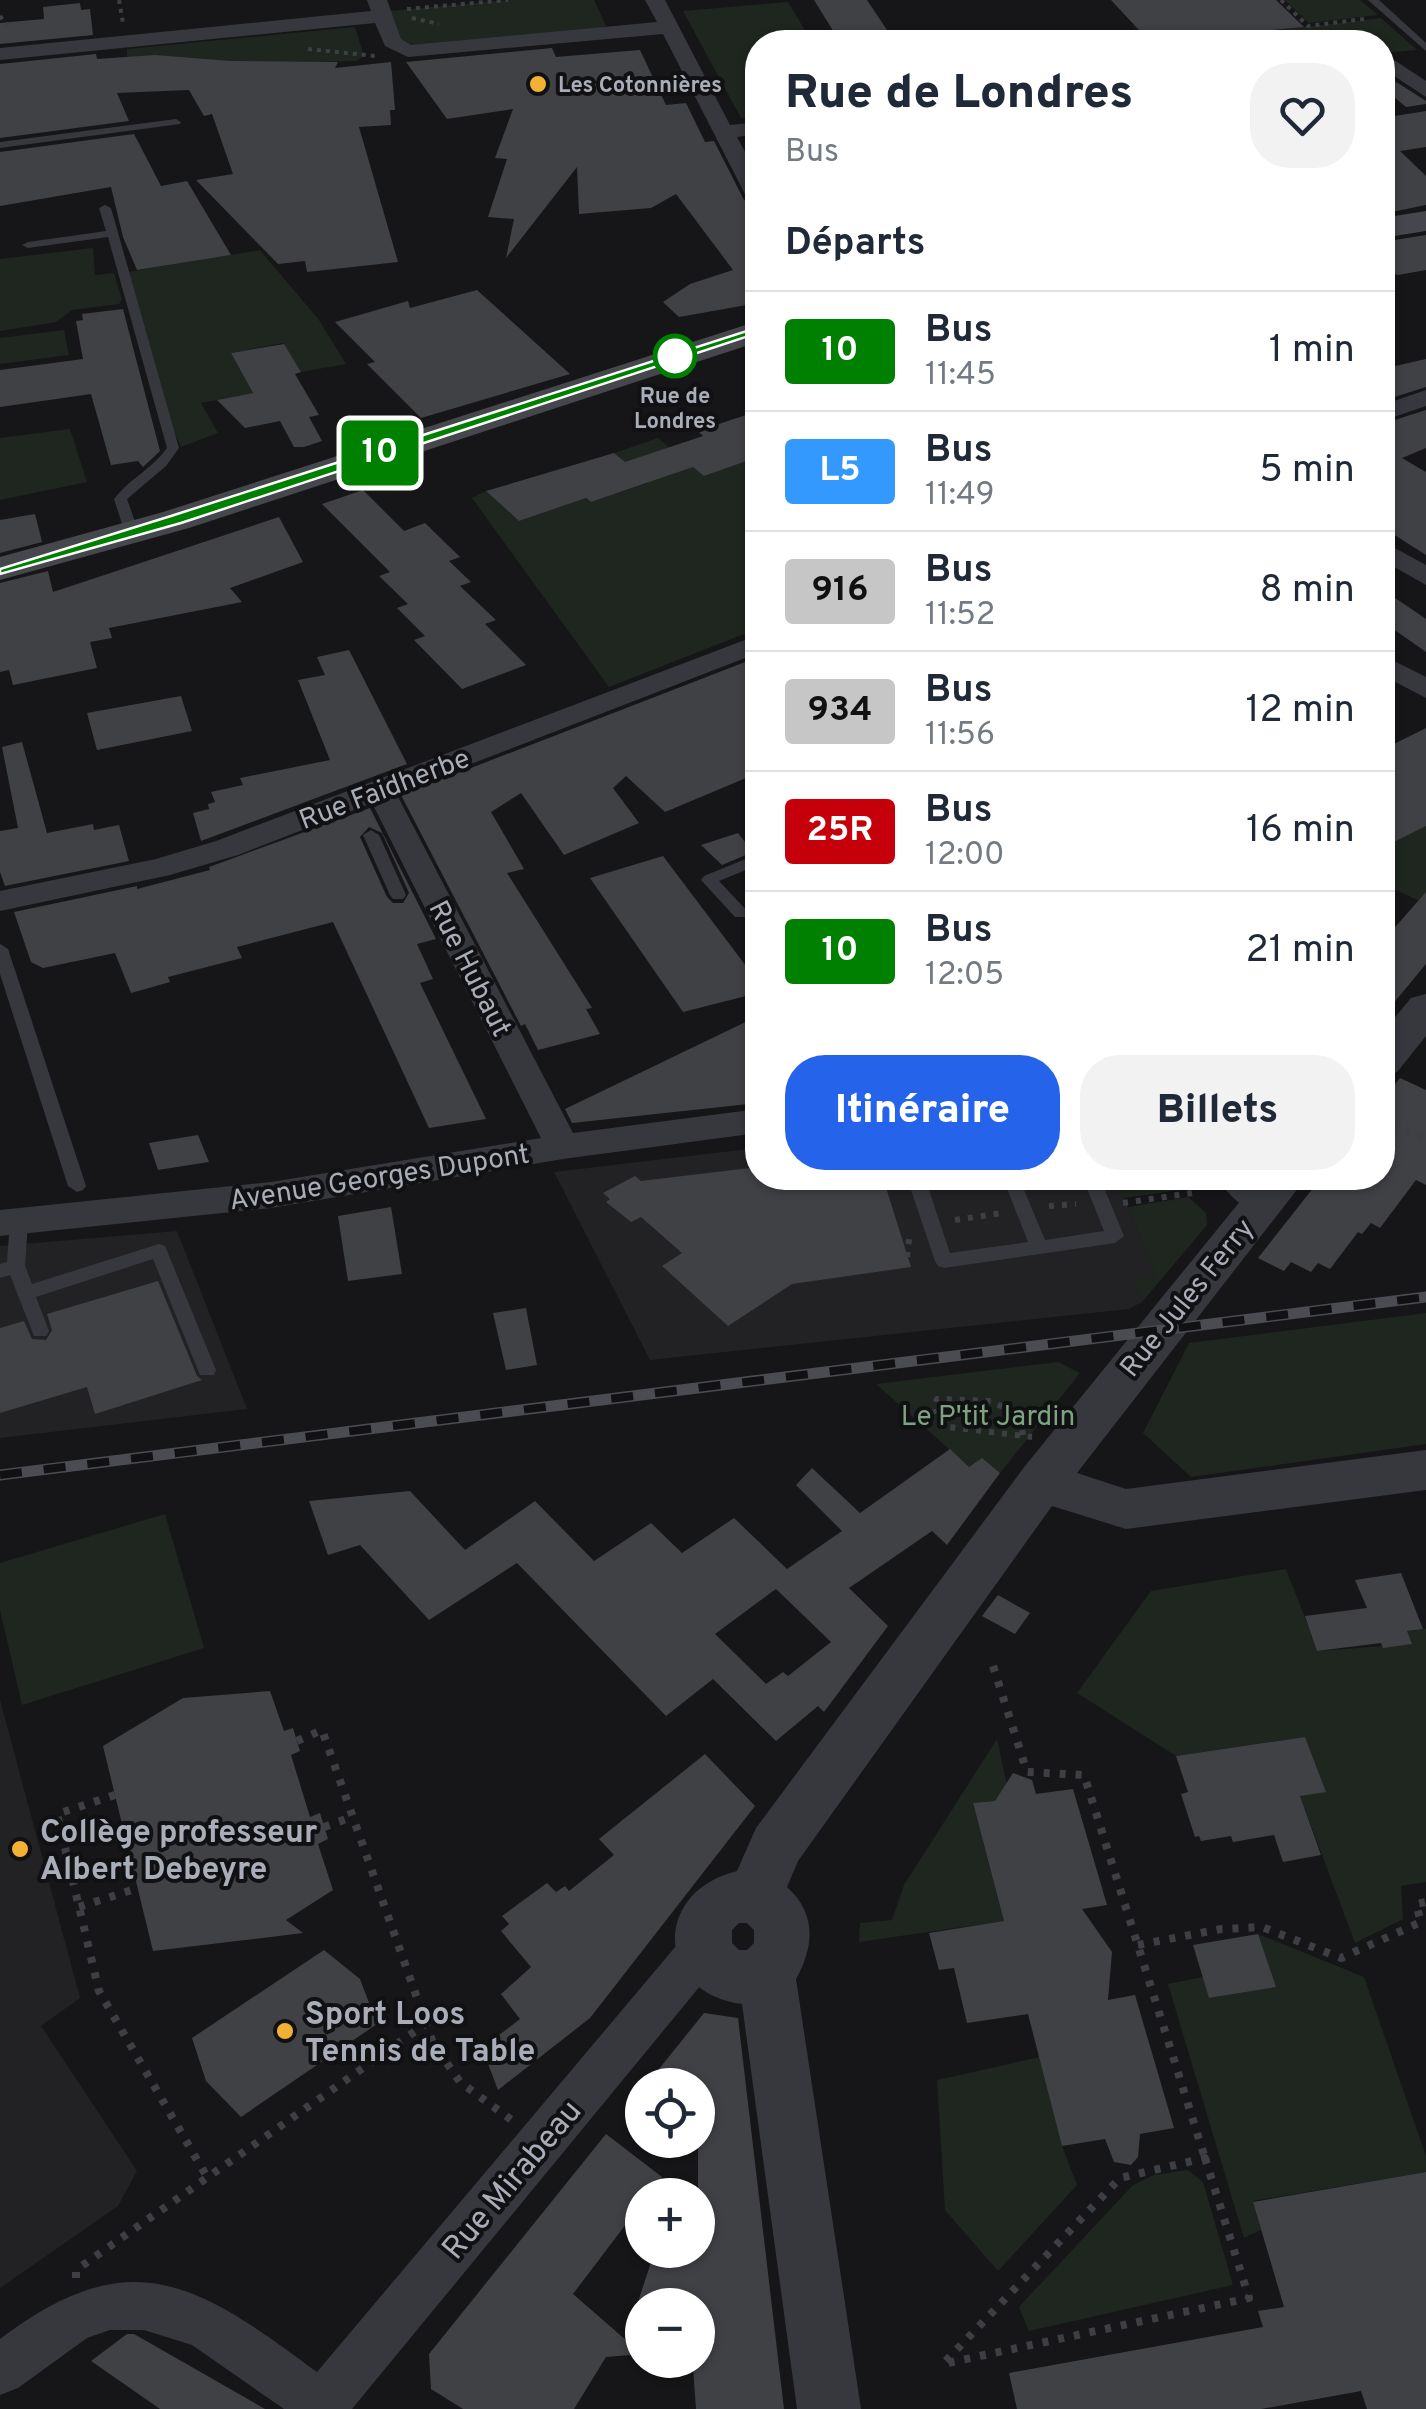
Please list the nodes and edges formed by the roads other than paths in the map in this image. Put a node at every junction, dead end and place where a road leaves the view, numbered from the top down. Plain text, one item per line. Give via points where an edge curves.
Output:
1 (655, 0) edge
2 (1373, 0) edge
3 (380, 9) edge
4 (669, 27) junction
5 (1426, 48) edge
6 (0, 54) edge
7 (1426, 58) edge
8 (1395, 61) edge
9 (1395, 69) edge
10 (1426, 91) edge
11 (176, 122) dead end
12 (745, 129) edge
13 (721, 132) junction
14 (0, 145) edge
15 (745, 175) edge
16 (105, 208) dead end
17 (1426, 221) edge
18 (1395, 226) edge
19 (1426, 230) edge
20 (112, 233) junction
21 (1395, 234) edge
22 (28, 246) dead end
23 (745, 335) edge
24 (745, 352) edge
25 (1426, 397) edge
26 (1395, 409) edge
27 (132, 533) junction
28 (1395, 556) edge
29 (0, 569) edge
30 (1422, 570) edge
31 (0, 578) edge
32 (745, 648) edge
33 (1395, 672) edge
34 (1426, 690) edge
35 (365, 800) junction
36 (371, 835) dead end
37 (745, 864) edge
38 (398, 895) dead end
39 (0, 901) edge
40 (740, 913) dead end
41 (0, 949) edge
42 (1426, 1008) edge
43 (1395, 1046) edge
44 (745, 1123) edge
45 (563, 1147) junction
46 (77, 1186) dead end
47 (920, 1190) edge
48 (1017, 1190) edge
49 (1097, 1190) edge
50 (1257, 1190) edge
51 (9, 1223) edge
52 (1038, 1247) junction
53 (8, 1269) edge
54 (26, 1293) junction
55 (40, 1332) dead end
56 (208, 1370) dead end
57 (1056, 1445) junction
58 (1426, 1470) edge
59 (754, 1899) junction
60 (703, 1948) junction
61 (766, 1970) junction
62 (0, 2370) edge
63 (322, 2408) edge
64 (829, 2409) edge

1 - 4 street
2 - 5 lane
3 - 4 street via 394,46 408,51
3 - 6 street
4 - 13 street
7 - 8 street
9 - 10 street
11 - 14 lane
12 - 13 street
13 - 15 street
16 - 20 lane
17 - 18 main road
19 - 21 main road
20 - 22 lane
20 - 27 lane via 173,448 120,498
23 - 27 main road
24 - 31 main road via 626,384 129,548
25 - 26 street
27 - 29 main road
28 - 30 street
32 - 35 street, Rue Faidherbe
33 - 34 street
35 - 39 street, Rue Faidherbe via 208,855
35 - 45 street, Rue Hubaut
36 - 38 lane
37 - 40 lane via 708,880
41 - 46 lane
42 - 43 street
44 - 45 street, Avenue Georges Dupont
45 - 51 street, Avenue Georges Dupont via 271,1195
47 - 52 lane via 944,1261
48 - 52 lane
49 - 52 lane via 1116,1236
50 - 57 street, Rue Jules Ferry via 1205,1268
51 - 53 lane
53 - 54 lane
54 - 55 lane
54 - 56 lane via 160,1251
57 - 58 street via 1079,1496 1126,1509
57 - 59 street, Rue Jules Ferry via 776,1846
59 - 60 street via 718,1905 704,1924
59 - 61 street via 783,1924 783,1950
60 - 61 street via 729,1973
60 - 63 street, Rue Mirabeau
61 - 64 street
62 - 63 street via 75,2317 138,2303 192,2317

